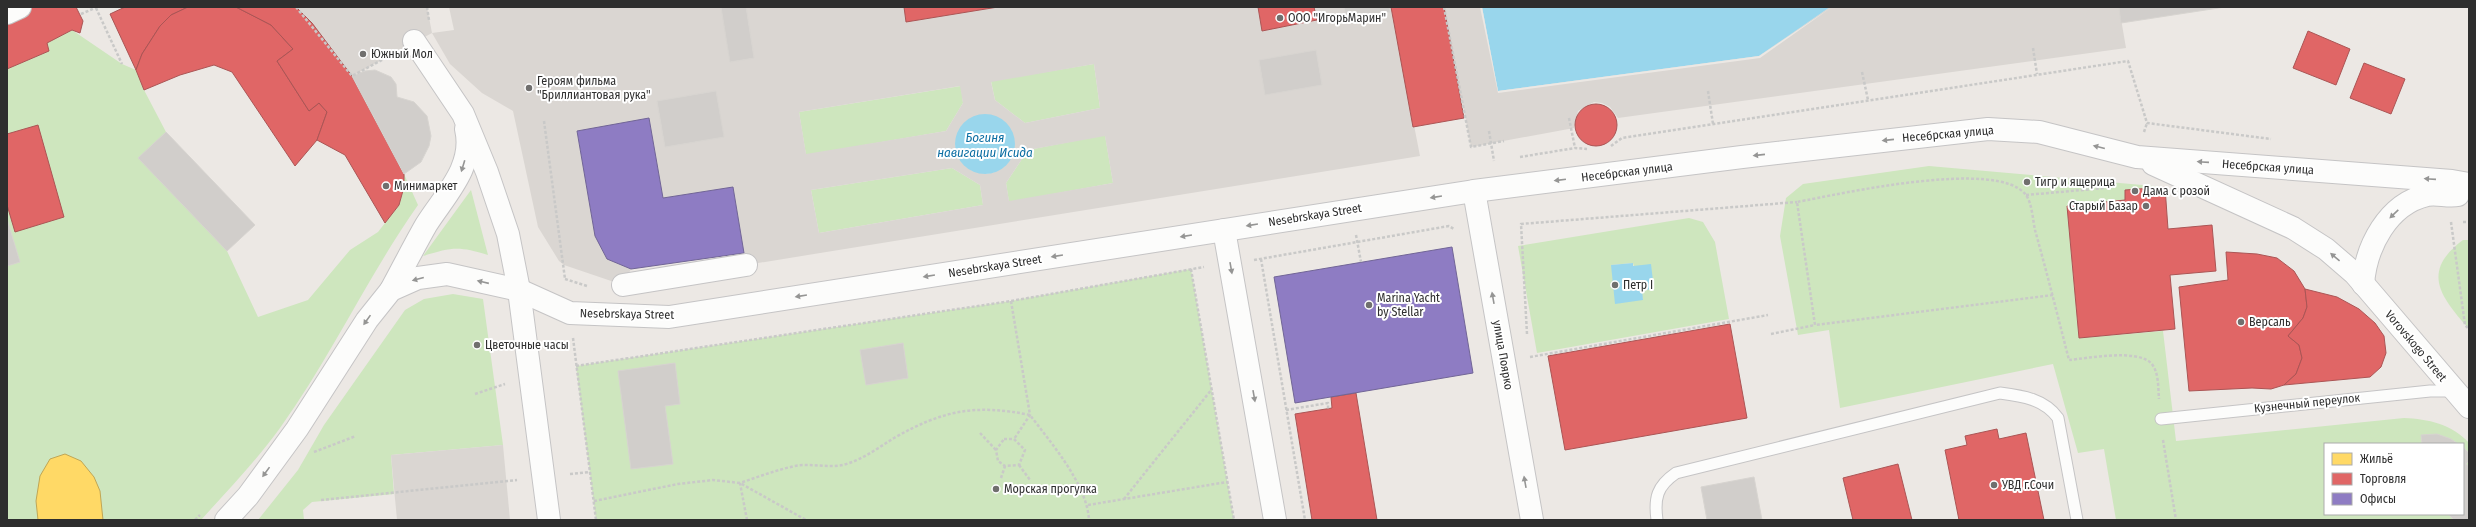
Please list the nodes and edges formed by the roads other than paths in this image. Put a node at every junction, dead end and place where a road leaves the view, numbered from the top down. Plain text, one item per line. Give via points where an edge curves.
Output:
1 (20, 7) edge
2 (7, 13) edge
3 (406, 46) road end
4 (463, 114) junction
5 (2137, 157) junction
6 (2469, 184) edge
7 (1474, 191) junction
8 (2469, 193) edge
9 (1224, 230) junction
10 (746, 265) dead end
11 (2363, 284) junction
12 (623, 285) dead end
13 (391, 290) junction
14 (519, 290) junction
15 (2454, 391) junction
16 (2469, 407) edge
17 (2161, 418) road end
18 (1274, 513) edge
19 (226, 520) edge
20 (549, 520) edge
21 (1532, 520) edge
22 (1657, 520) edge
23 (2077, 520) edge

1 - 2 main road
3 - 4 main road
4 -> 13 main road via 468,136 467,153 460,175 427,225
4 - 14 main road via 487,172 508,234
6 -> 5 main road, Несебрская улица
5 -> 7 main road, Несебрская улица via 2039,132 1988,129 1742,156
11 -> 5 main road, Vorovskogo Street via 2326,249 2292,228
7 -> 9 main road, Nesebrskaya Street
21 -> 7 main road, улица Поярко
8 -> 11 main road via 2452,196 2429,195 2413,200 2398,210 2384,224 2373,244 2364,268
9 -> 14 main road, Nesebrskaya Street via 670,317 570,313
9 -> 18 main road
10 - 12 main road
11 - 15 main road, Vorovskogo Street
14 -> 13 main road, Nesebrskaya Street via 447,274 418,278
13 -> 19 main road via 367,320 289,441 248,496
14 - 20 main road
15 - 16 main road, Vorovskogo Street
15 - 17 lane, Кузнечный переулок via 2430,391
22 - 23 lane via 1656,492 1664,481 1676,473 2000,393 2040,402 2050,407 2058,418

